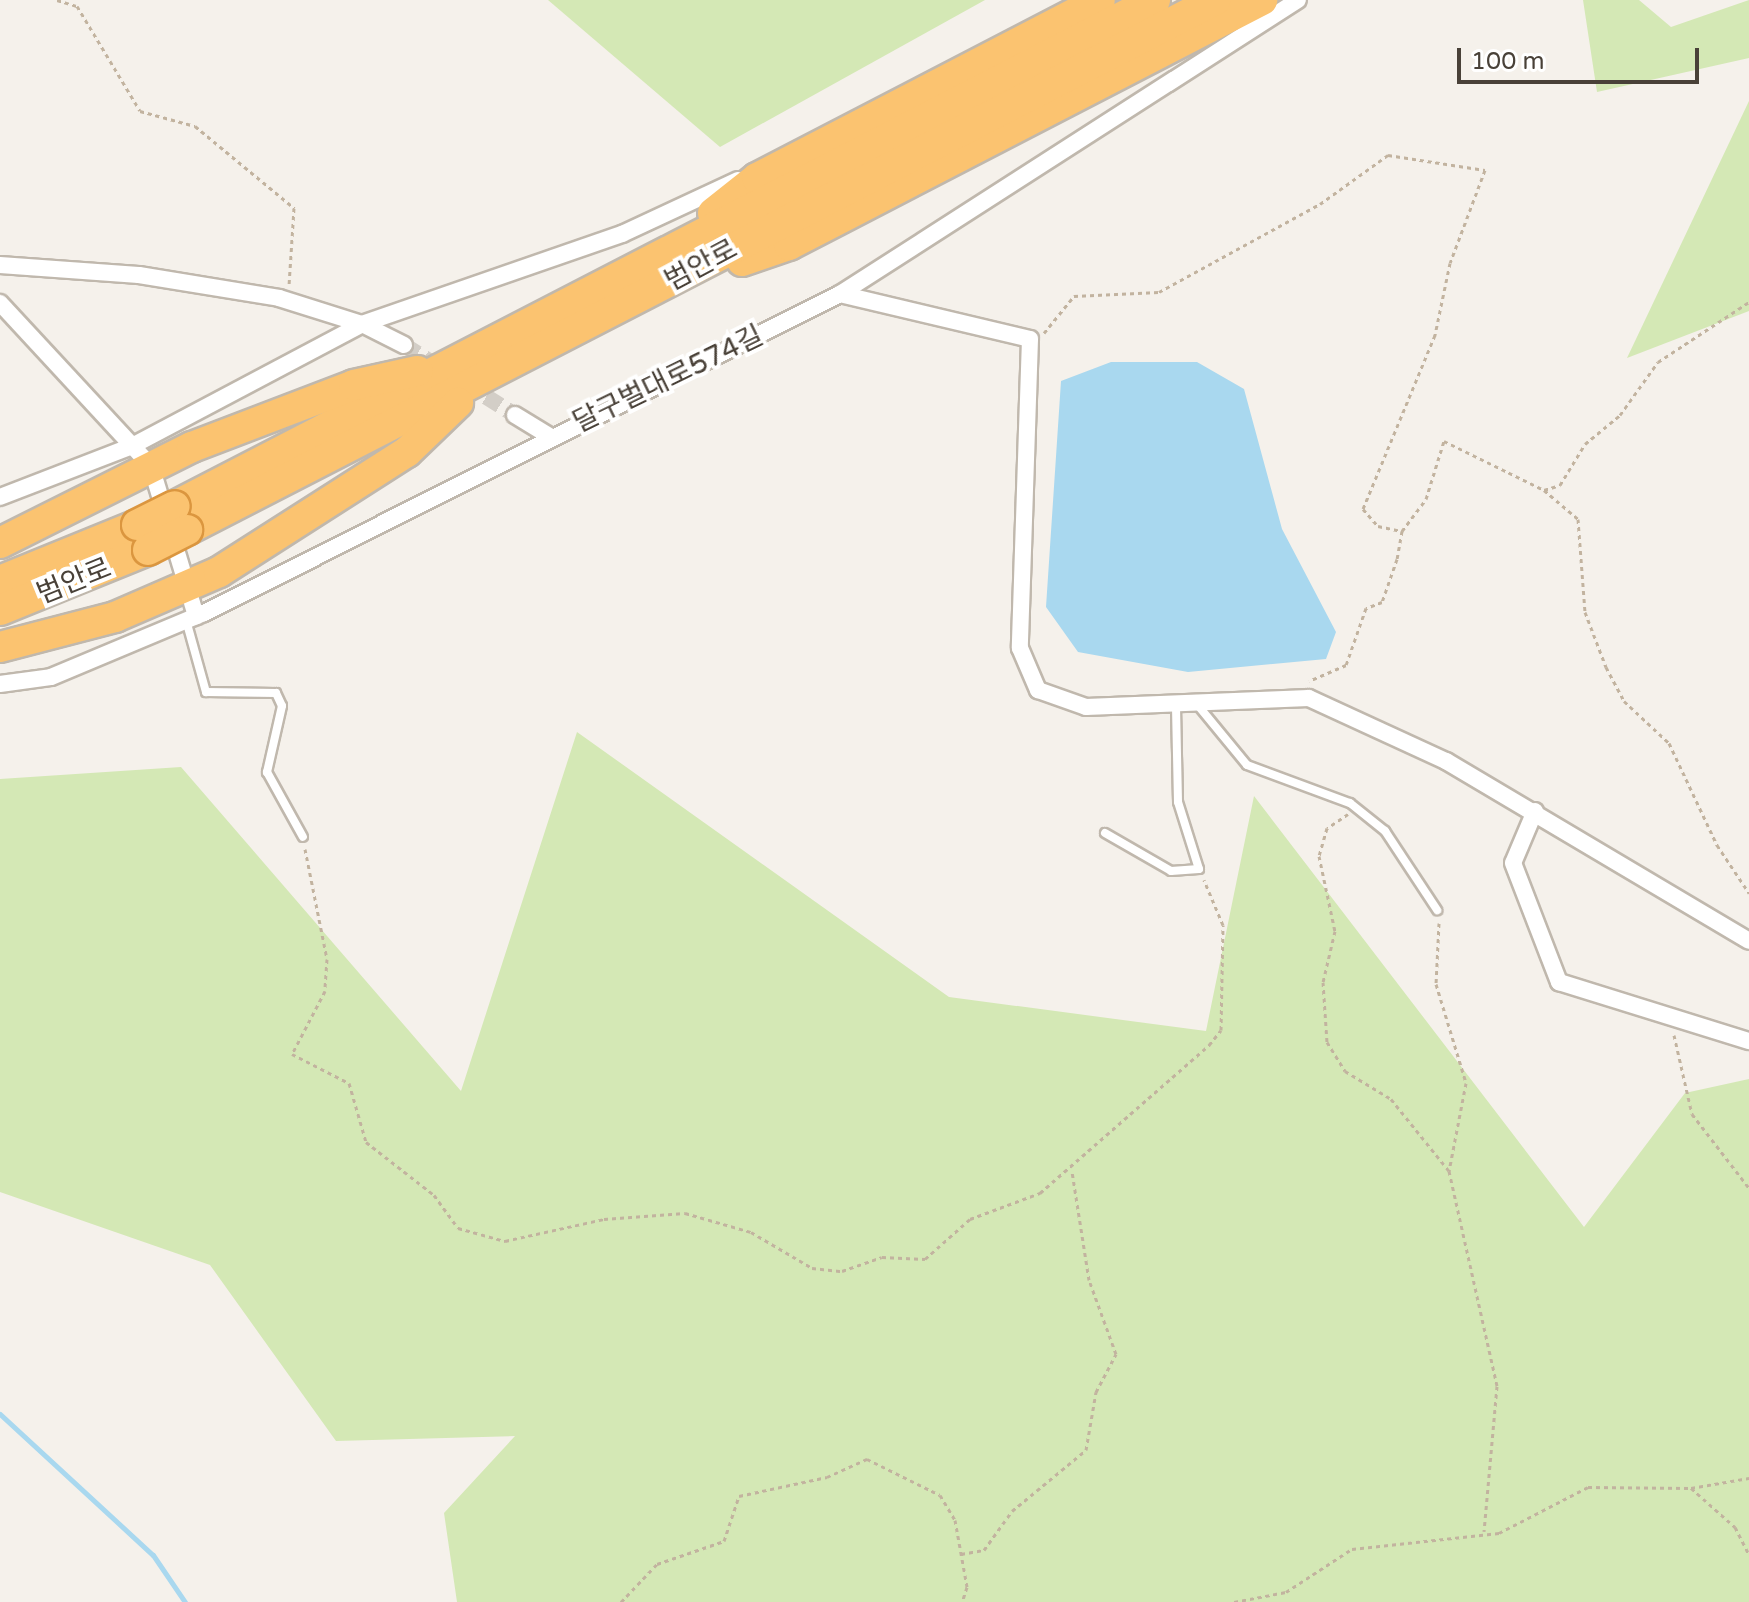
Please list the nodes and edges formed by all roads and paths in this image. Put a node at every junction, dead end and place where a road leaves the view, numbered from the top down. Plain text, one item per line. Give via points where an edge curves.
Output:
1 (57, 0) edge
2 (1100, 0) edge
3 (1155, 0) edge
4 (1215, 0) edge
5 (1262, 0) edge
6 (1298, 0) edge
7 (920, 94) junction
8 (0, 265) edge
9 (657, 273) junction
10 (840, 294) junction
11 (288, 301) junction
12 (1749, 302) edge
13 (0, 303) edge
14 (362, 324) junction
15 (1030, 339) junction
16 (404, 345) tunnel mouth
17 (458, 361) junction
18 (483, 379) junction
19 (515, 415) tunnel mouth
20 (551, 437) junction
21 (142, 456) junction
22 (1544, 490) junction
23 (0, 497) edge
24 (181, 518) junction
25 (1402, 531) junction
26 (142, 537) junction
27 (0, 543) edge
28 (0, 581) edge
29 (189, 609) junction
30 (0, 610) edge
31 (0, 647) edge
32 (0, 684) edge
33 (1309, 698) junction
34 (1196, 703) junction
35 (1176, 704) junction
36 (1350, 803) junction
37 (1535, 811) junction
38 (1105, 833) dead end
39 (303, 837) joint
40 (1199, 869) junction
41 (1749, 893) edge
42 (1437, 910) joint
43 (1749, 941) edge
44 (1669, 1012) junction
45 (1749, 1041) edge
46 (1072, 1171) junction
47 (1449, 1171) junction
48 (1749, 1188) edge
49 (1749, 1478) edge
50 (1691, 1488) junction
51 (1484, 1531) junction
52 (959, 1554) junction
53 (1749, 1554) edge
54 (621, 1602) edge
55 (962, 1602) edge
56 (1234, 1602) edge

1 - 11 path via 77,6 140,111 195,126 294,208
2 - 7 highway
3 - 9 highway, 범안로
4 - 9 highway, 범안로
5 - 9 highway via 789,245
6 - 10 street, 달구벌대로574길
7 - 9 highway via 757,178
7 - 14 street via 622,234
8 - 11 street via 139,275
9 - 17 highway, 범안로
9 - 18 highway, 범안로
10 - 15 street
10 - 20 street, 달구벌대로574길
11 - 14 street
12 - 22 path via 1658,362 1620,415 1585,444 1560,485
13 - 21 street
14 - 16 street
14 - 21 street
15 - 25 path via 1051,330 1074,296 1159,292 1320,204 1388,155 1485,170 1450,263 1435,335 1363,509 1378,526
15 - 35 street via 1020,648 1038,690 1074,703
17 - 21 highway via 354,385
17 - 24 highway, 범안로
18 - 24 highway, 범안로
18 - 29 highway via 407,452
19 - 20 street
20 - 29 street, 달구벌대로574길
21 - 23 street
21 - 27 highway
21 - 29 street
22 - 25 path via 1444,441 1426,499
22 - 41 path via 1578,519 1585,612 1606,667 1624,701 1669,743 1717,845
24 - 26 highway, bridge
25 - 33 path via 1382,602 1366,608 1346,665 1308,681
26 - 28 highway, 범안로
26 - 30 highway, 범안로
29 - 31 highway
29 - 32 street, 달구벌대로574길 via 51,677
29 - 39 lane via 206,692 276,693 282,706 267,772
33 - 34 street
33 - 37 street
34 - 35 street
34 - 36 lane via 1247,765
35 - 40 lane via 1178,802
36 - 42 lane via 1385,831
36 - 47 path via 1348,814 1327,828 1319,856 1335,931 1323,982 1327,1042 1345,1071 1391,1099
37 - 43 street
37 - 44 street via 1513,863 1559,982
38 - 40 lane via 1171,871
39 - 46 path via 327,959 325,991 292,1054 349,1083 366,1142 434,1195 458,1228 505,1241 604,1219 685,1213 751,1232 812,1268 842,1271 882,1257 925,1259 970,1219 1040,1193
40 - 46 path via 1223,925 1221,1030 1128,1110
42 - 47 path via 1436,984 1466,1083
44 - 45 street
44 - 48 path via 1692,1114
46 - 52 path via 1089,1280 1116,1354 1096,1392 1086,1450 1012,1511 984,1550
47 - 51 path via 1497,1386
49 - 50 path
50 - 51 path via 1588,1487 1512,1528
50 - 53 path via 1735,1527
51 - 56 path via 1352,1549 1286,1592
52 - 54 path via 955,1520 940,1495 856,1459 827,1477 739,1496 724,1541 657,1564
52 - 55 path via 967,1587

